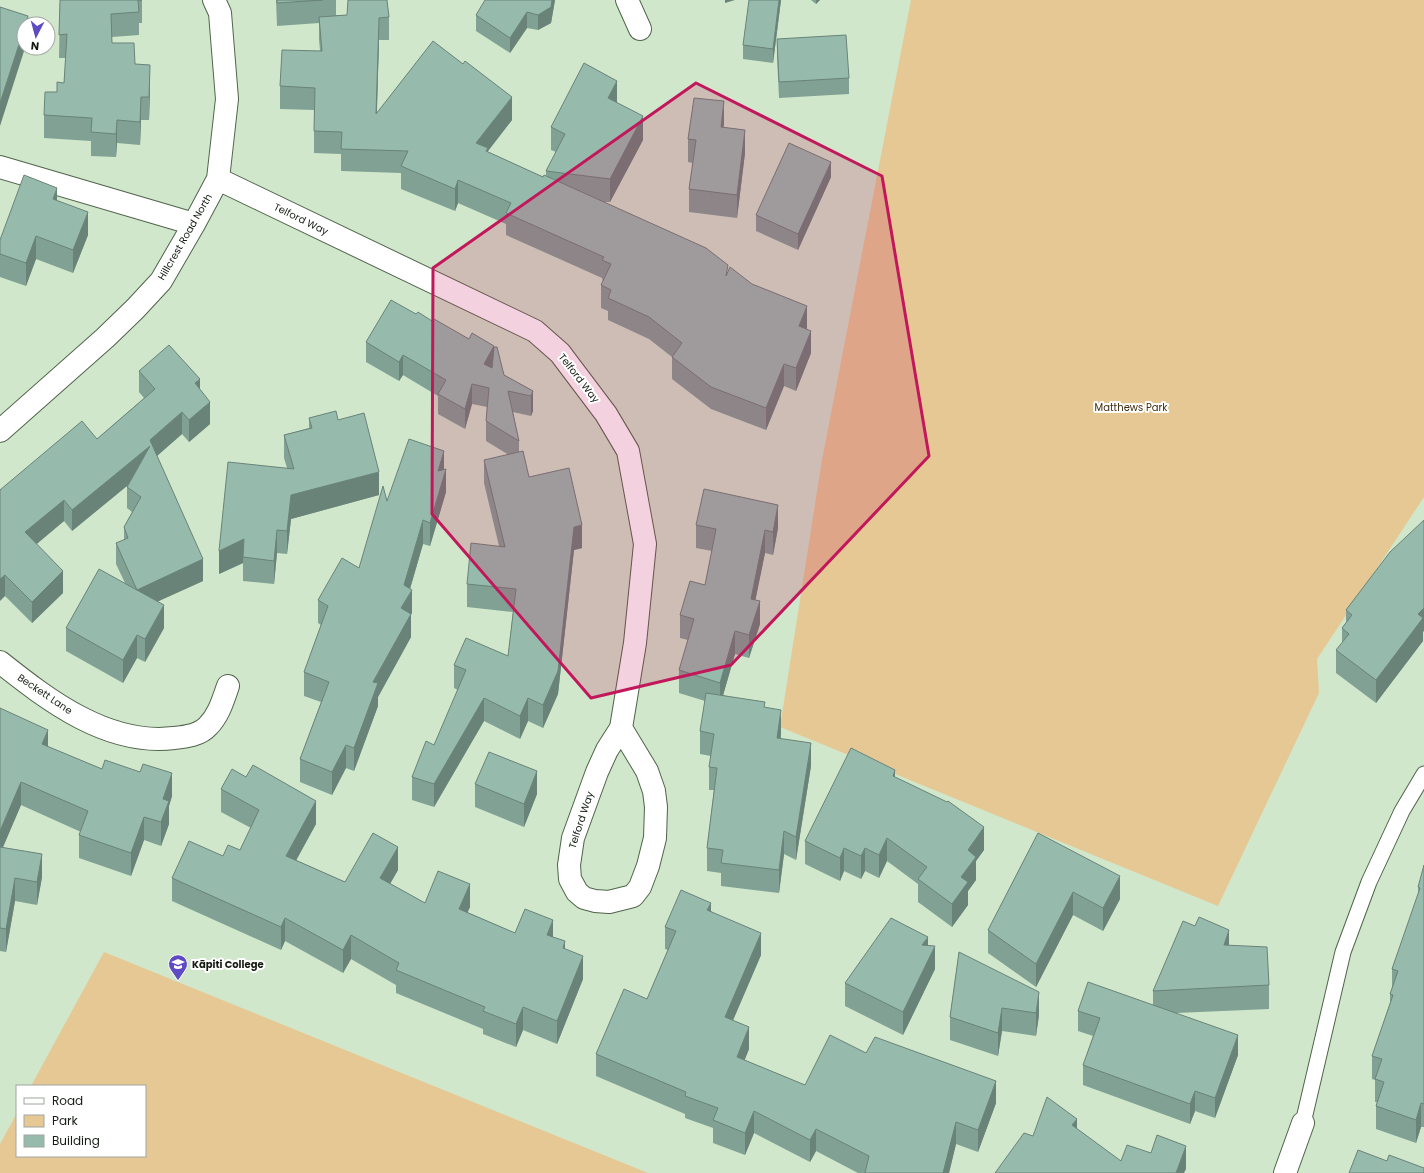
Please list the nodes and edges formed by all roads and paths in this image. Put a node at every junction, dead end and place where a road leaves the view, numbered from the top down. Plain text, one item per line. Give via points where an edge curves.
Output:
1 (214, 0) edge
2 (627, 0) edge
3 (640, 29) dead end
4 (0, 167) edge
5 (218, 179) junction
6 (194, 224) junction
7 (0, 431) edge
8 (0, 662) edge
9 (228, 686) dead end
10 (621, 728) junction
11 (1424, 774) edge
12 (1303, 1123) joint
13 (1285, 1173) edge

1 - 5 street, Hillcrest Road North via 220,13 227,99
2 - 3 street
4 - 6 street
5 - 6 street, Hillcrest Road North
5 - 10 street, Telford Way via 535,331 560,353 606,414 628,450 645,544 635,643
6 - 7 street, Hillcrest Road North via 161,281 135,309
8 - 9 street, Beckett Lane via 68,712 95,725 145,738 170,739 190,736 207,727 218,712
10 - 10 street, Telford Way via 597,772 573,838 569,865 570,879 577,892 584,898 595,901 609,902 634,896 646,873 655,838 654,791 647,771
11 - 12 lane via 1402,811 1352,926 1343,952
12 - 13 street

